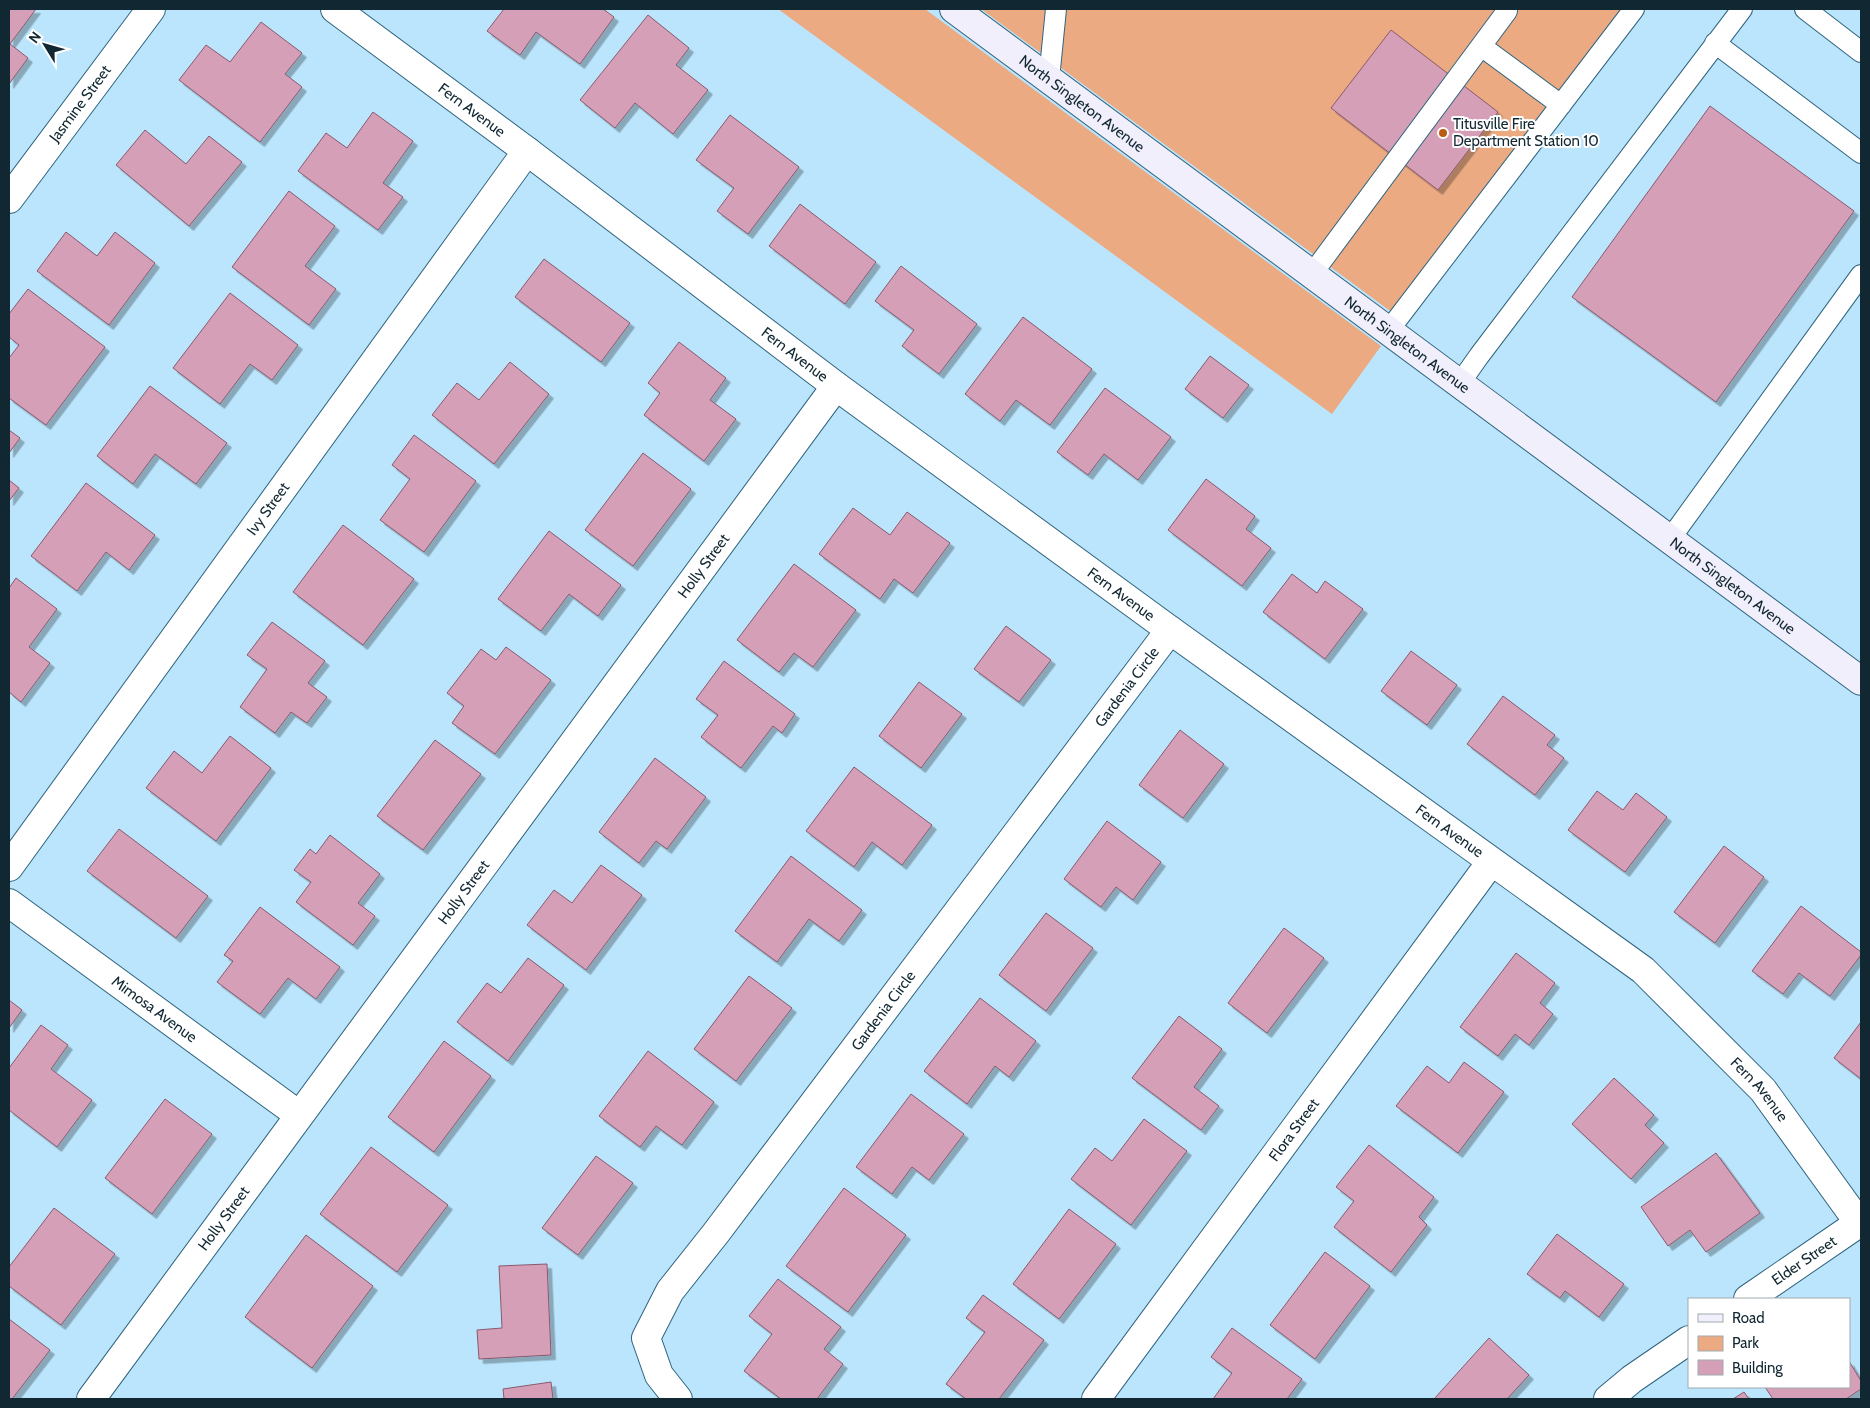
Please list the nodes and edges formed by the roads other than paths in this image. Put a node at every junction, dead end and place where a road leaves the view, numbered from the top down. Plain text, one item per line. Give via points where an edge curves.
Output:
1 (151, 9) edge
2 (335, 9) edge
3 (954, 9) edge
4 (1056, 9) edge
5 (1507, 9) edge
6 (1634, 9) edge
7 (1742, 9) edge
8 (1805, 9) edge
9 (1715, 43) junction
10 (1481, 46) junction
11 (1861, 52) edge
12 (1049, 79) junction
13 (1561, 105) junction
14 (527, 151) junction
15 (1861, 153) edge
16 (9, 199) edge
17 (1312, 274) junction
18 (1861, 275) edge
19 (1388, 330) junction
20 (1460, 383) junction
21 (836, 386) junction
22 (1670, 539) junction
23 (1170, 630) junction
24 (1861, 681) edge
25 (1491, 862) junction
26 (9, 867) edge
27 (9, 903) edge
28 (299, 1115) junction
29 (1860, 1223) edge
30 (1749, 1298) edge
31 (1688, 1341) edge
32 (91, 1399) edge
33 (678, 1399) edge
34 (1096, 1399) edge
35 (1608, 1399) edge

1 - 16 street, Jasmine Street
2 - 14 street, Fern Avenue
3 - 12 street, North Singleton Avenue
4 - 12 lane
5 - 10 lane
6 - 13 lane
7 - 9 lane
8 - 11 lane
9 - 15 lane
9 - 20 lane
10 - 13 lane
10 - 17 lane
12 - 17 street, North Singleton Avenue
13 - 19 lane
14 - 21 street, Fern Avenue
14 - 26 street, Ivy Street
17 - 19 street, North Singleton Avenue
18 - 22 lane
19 - 20 street, North Singleton Avenue
20 - 22 street, North Singleton Avenue
21 - 23 street, Fern Avenue
21 - 28 street, Holly Street
22 - 24 street, North Singleton Avenue
23 - 25 street, Fern Avenue
23 - 33 street, Gardenia Circle via 670,1291 646,1338 659,1375
25 - 29 street, Fern Avenue via 1643,970 1763,1090
25 - 34 street, Flora Street
27 - 28 street, Mimosa Avenue
28 - 32 street, Holly Street
29 - 30 street, Elder Street
31 - 35 street

